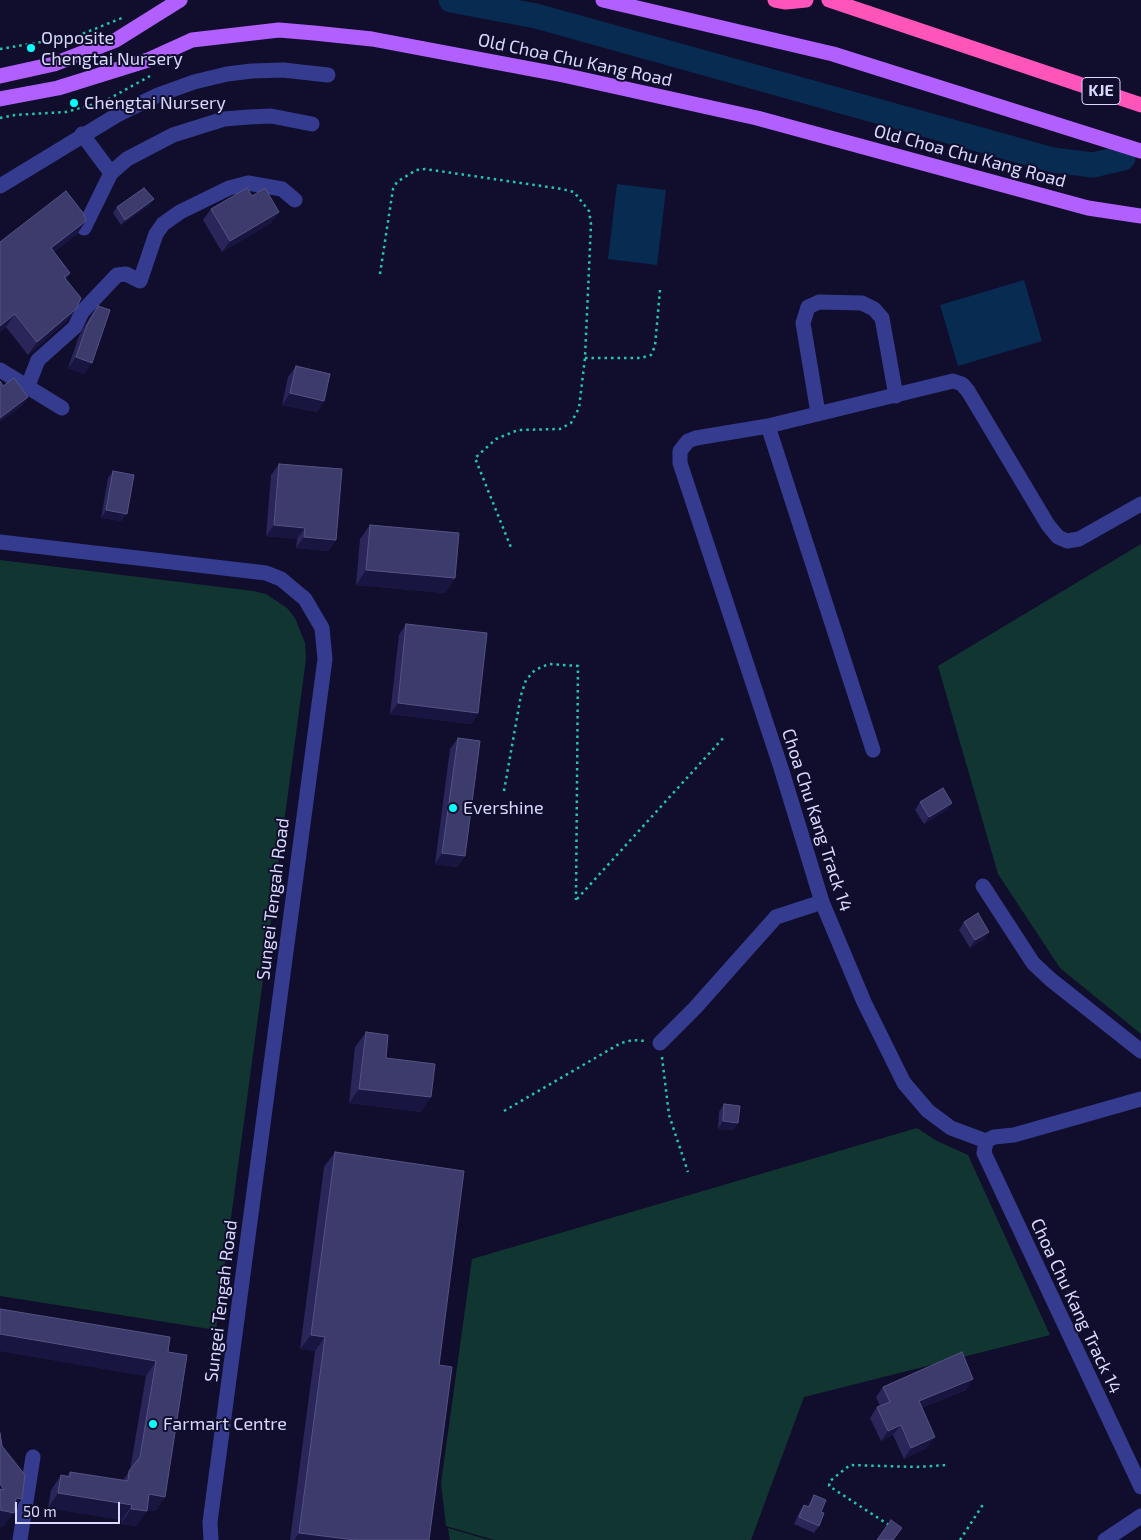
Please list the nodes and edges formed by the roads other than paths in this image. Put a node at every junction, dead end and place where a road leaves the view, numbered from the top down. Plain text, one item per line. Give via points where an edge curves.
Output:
1 (180, 0) edge
2 (603, 0) edge
3 (775, 0) edge
4 (806, 0) edge
5 (829, 0) edge
6 (328, 75) dead end
7 (0, 76) edge
8 (0, 99) edge
9 (1141, 105) edge
10 (312, 124) dead end
11 (82, 134) junction
12 (1141, 152) edge
13 (111, 172) junction
14 (0, 186) edge
15 (295, 200) dead end
16 (1141, 216) edge
17 (84, 228) edge
18 (0, 370) edge
19 (27, 388) junction
20 (896, 396) junction
21 (62, 408) dead end
22 (818, 413) junction
23 (768, 426) junction
24 (1141, 504) edge
25 (0, 542) edge
26 (873, 750) dead end
27 (983, 886) dead end
28 (822, 902) junction
29 (660, 1043) road end
30 (1141, 1051) edge
31 (1141, 1099) edge
32 (986, 1141) junction
33 (33, 1457) dead end
34 (1141, 1487) edge
35 (1141, 1516) edge
36 (210, 1522) junction
37 (1108, 1539) edge
38 (20, 1540) edge
39 (204, 1540) edge
40 (210, 1540) edge

1 - 7 main road via 116,40 54,64
2 - 12 main road via 833,54
3 - 4 highway
5 - 9 highway, KJE
6 - 11 street via 283,70 227,74 158,95
8 - 16 main road, Old Choa Chu Kang Road via 58,88 148,60 192,40 279,30 314,33 372,39 563,75 728,112 967,173 1088,208
10 - 13 street via 271,116 224,119 173,135 127,159
11 - 13 street
11 - 14 street
13 - 17 street
15 - 19 street via 275,187 248,183 229,188 180,212 163,224 156,234 140,281 126,274 117,275 82,312 75,327 38,360
18 - 19 street
19 - 21 street
20 - 22 street
20 - 22 street via 882,318 862,303 819,302 808,307 803,323
20 - 24 street via 953,380 962,384 1048,525 1058,537 1067,541 1079,539
22 - 23 street
23 - 26 street
23 - 28 street, Choa Chu Kang Track 14 via 688,441 680,451 680,463
25 - 36 street, Sungei Tengah Road via 266,573 281,579 305,599 322,628 325,659
27 - 30 street via 1033,963
28 - 29 street via 776,917
28 - 32 street, Choa Chu Kang Track 14 via 864,1002 904,1083 928,1111 951,1128
31 - 32 street
32 - 34 street, Choa Chu Kang Track 14 via 984,1153
33 - 38 street
35 - 37 street
36 - 39 street, Sungei Tengah Road
36 - 40 street, Sungei Tengah Road

